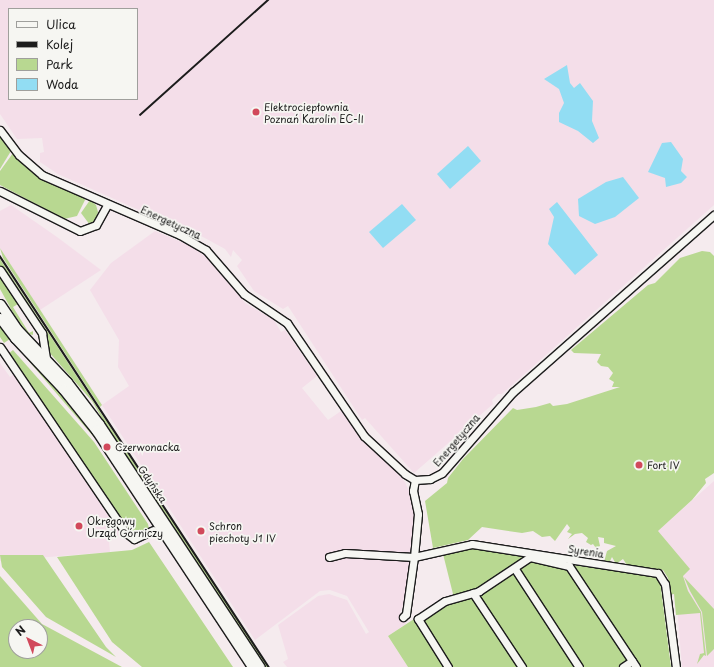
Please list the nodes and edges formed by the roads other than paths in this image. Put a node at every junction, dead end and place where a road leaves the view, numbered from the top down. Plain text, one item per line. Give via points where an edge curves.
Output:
1 (0, 130) edge
2 (0, 191) edge
3 (107, 204) junction
4 (714, 215) edge
5 (0, 270) edge
6 (0, 304) edge
7 (0, 318) edge
8 (42, 338) junction
9 (28, 341) junction
10 (0, 347) edge
11 (46, 360) junction
12 (415, 480) junction
13 (149, 509) junction
14 (153, 530) junction
15 (168, 538) junction
16 (530, 554) junction
17 (414, 556) junction
18 (329, 557) dead end
19 (515, 569) junction
20 (473, 593) junction
21 (403, 617) dead end
22 (634, 664) edge
23 (252, 667) edge
24 (260, 667) edge
25 (448, 667) edge
26 (522, 667) edge
27 (579, 667) edge
28 (624, 667) edge
29 (676, 667) edge

1 - 3 street, Energetyczna via 19,155 42,175
2 - 3 street via 80,231 96,225
3 - 12 street, Energetyczna via 189,240 209,254 247,297 287,323 364,436
4 - 12 street, Energetyczna via 513,392 442,473 430,480
5 - 8 street
6 - 9 main road, Gdyńska
7 - 13 main road, Gdyńska via 75,404
8 - 9 street via 34,343
8 - 11 street
9 - 11 main road, Gdyńska
10 - 14 street via 126,533 134,539
11 - 24 main road, Gdyńska via 99,424
12 - 17 street via 413,491 418,514
13 - 14 street
13 - 15 main road, Gdyńska
14 - 15 street
15 - 23 main road, Gdyńska
16 - 17 street, Syrenia via 472,544
16 - 19 street
16 - 22 street via 569,566
16 - 29 street, Syrenia via 658,573 666,584
17 - 18 street, Syrenia via 345,553
17 - 21 street via 406,614
19 - 20 street
19 - 27 street
20 - 25 street via 445,601 417,620
20 - 26 street
22 - 28 street

